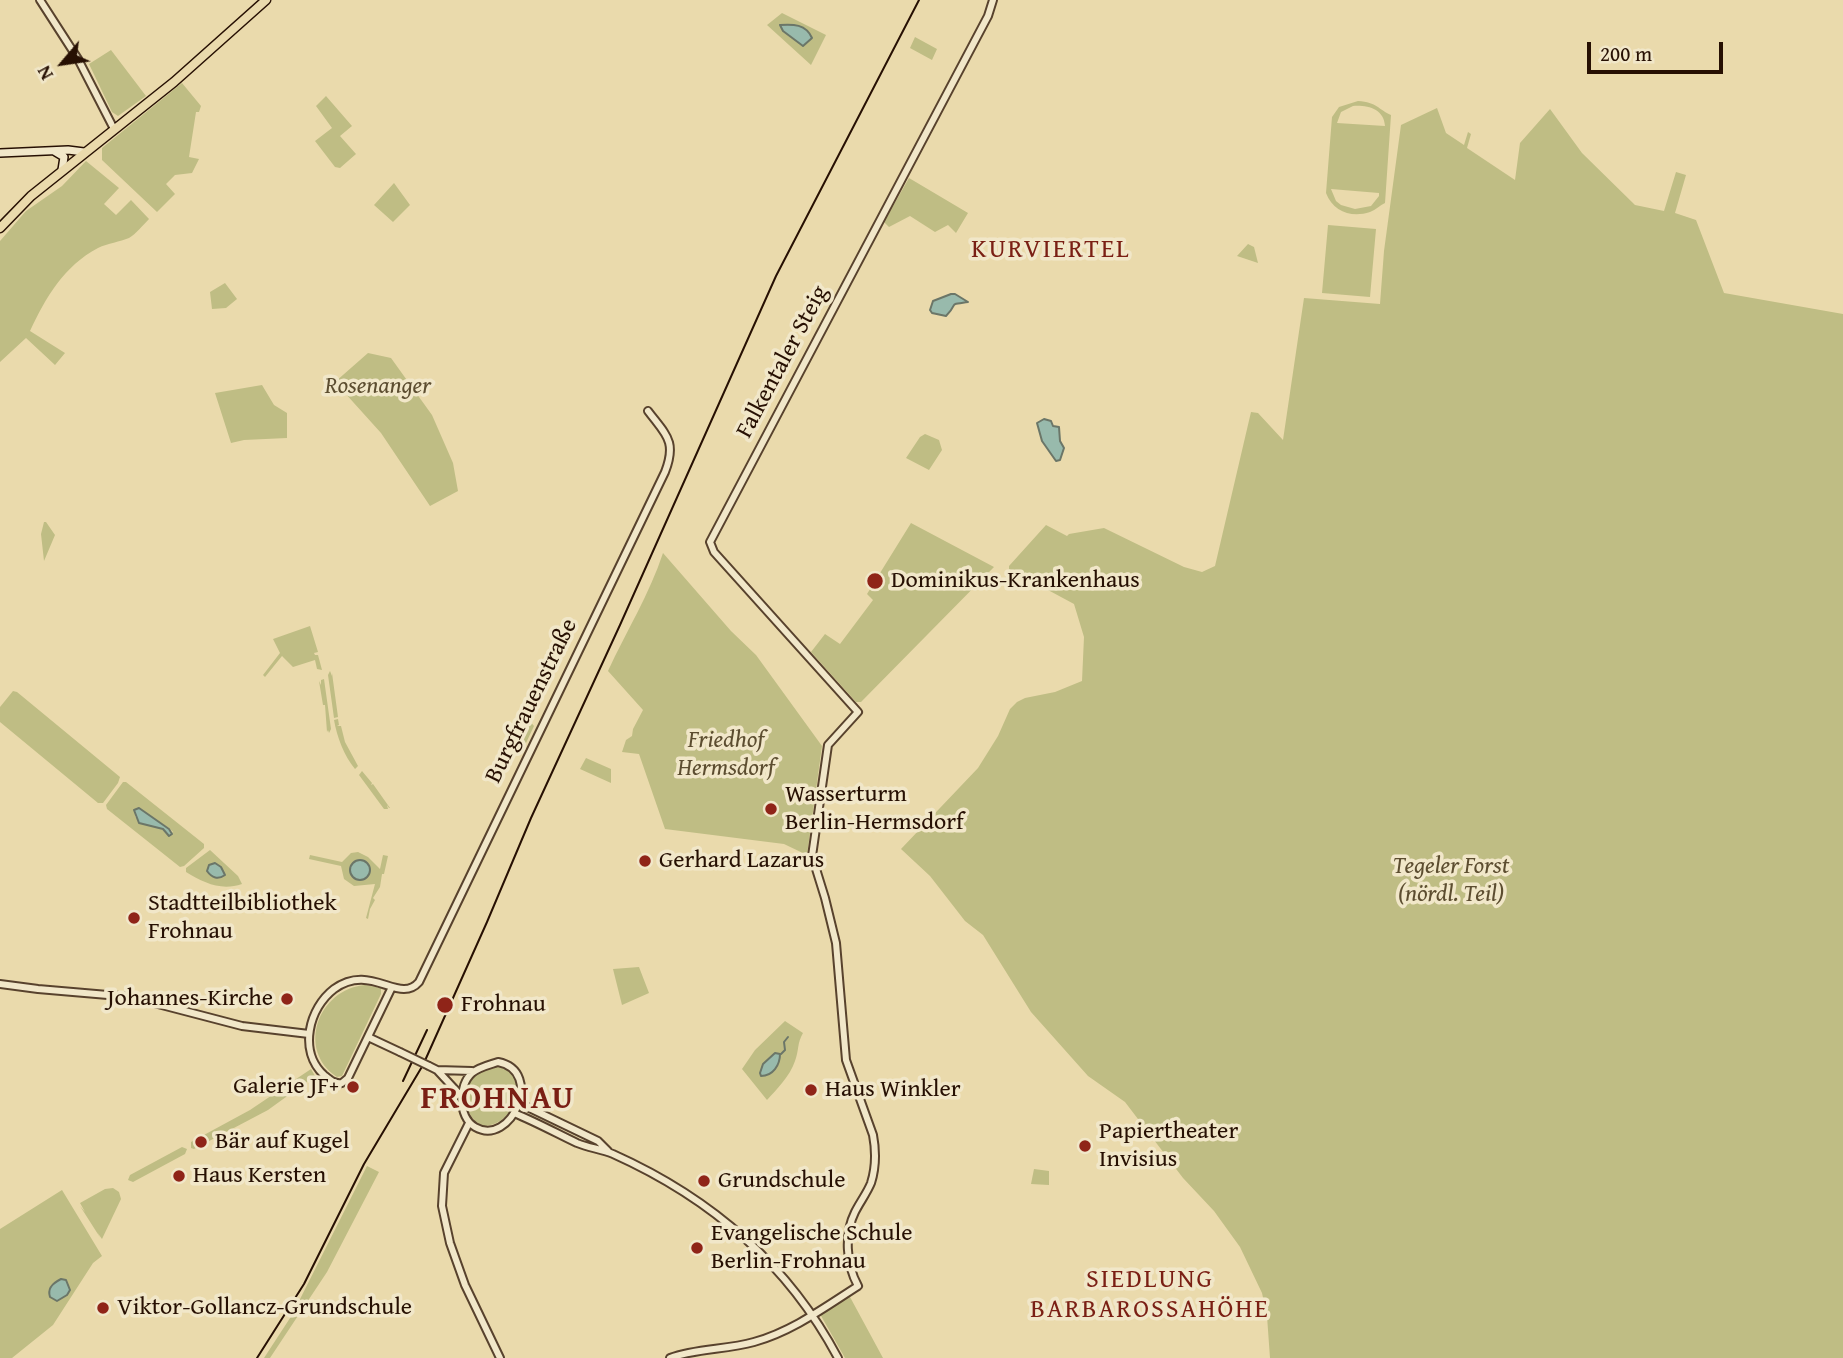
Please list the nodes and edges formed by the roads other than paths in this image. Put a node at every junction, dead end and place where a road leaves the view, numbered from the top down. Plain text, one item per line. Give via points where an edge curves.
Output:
1 (40, 0) edge
2 (993, 0) edge
3 (263, 2) edge
4 (114, 128) junction
5 (54, 151) junction
6 (84, 152) junction
7 (0, 153) edge
8 (62, 170) junction
9 (0, 228) edge
10 (648, 411) dead end
11 (0, 984) edge
12 (392, 987) junction
13 (309, 1034) junction
14 (368, 1037) junction
15 (437, 1070) junction
16 (474, 1071) junction
17 (462, 1097) junction
18 (519, 1103) junction
19 (514, 1113) junction
20 (469, 1123) junction
21 (609, 1152) junction
22 (813, 1315) junction
23 (500, 1358) edge
24 (670, 1358) edge
25 (838, 1358) edge

1 - 4 street
2 - 22 street, Falkentaler Steig via 709,542 713,552 858,712 828,745 812,856 836,943 846,1060 873,1135 874,1170 848,1236 849,1260 858,1286
3 - 4 main road via 174,82
4 - 6 main road
5 - 6 main road
5 - 7 main road
5 - 8 main road via 64,157
6 - 8 main road
8 - 9 main road
10 - 12 street, Burgfrauenstraße via 671,446 665,472 419,982 410,989
11 - 13 street via 131,997 242,1026
12 - 13 street via 367,979 339,986 319,1005
12 - 14 street
13 - 14 street via 315,1064 339,1084 348,1078
14 - 15 street, bridge
15 - 16 street
15 - 17 street
16 - 17 street
16 - 18 street via 498,1062 509,1066 519,1077
17 - 20 street
18 - 19 street
18 - 21 street via 598,1142
19 - 20 street via 495,1128 481,1129
19 - 21 street via 580,1144
20 - 23 street via 444,1173 442,1206 460,1272
21 - 22 street via 723,1219 777,1269
22 - 24 street via 755,1342
22 - 25 street

